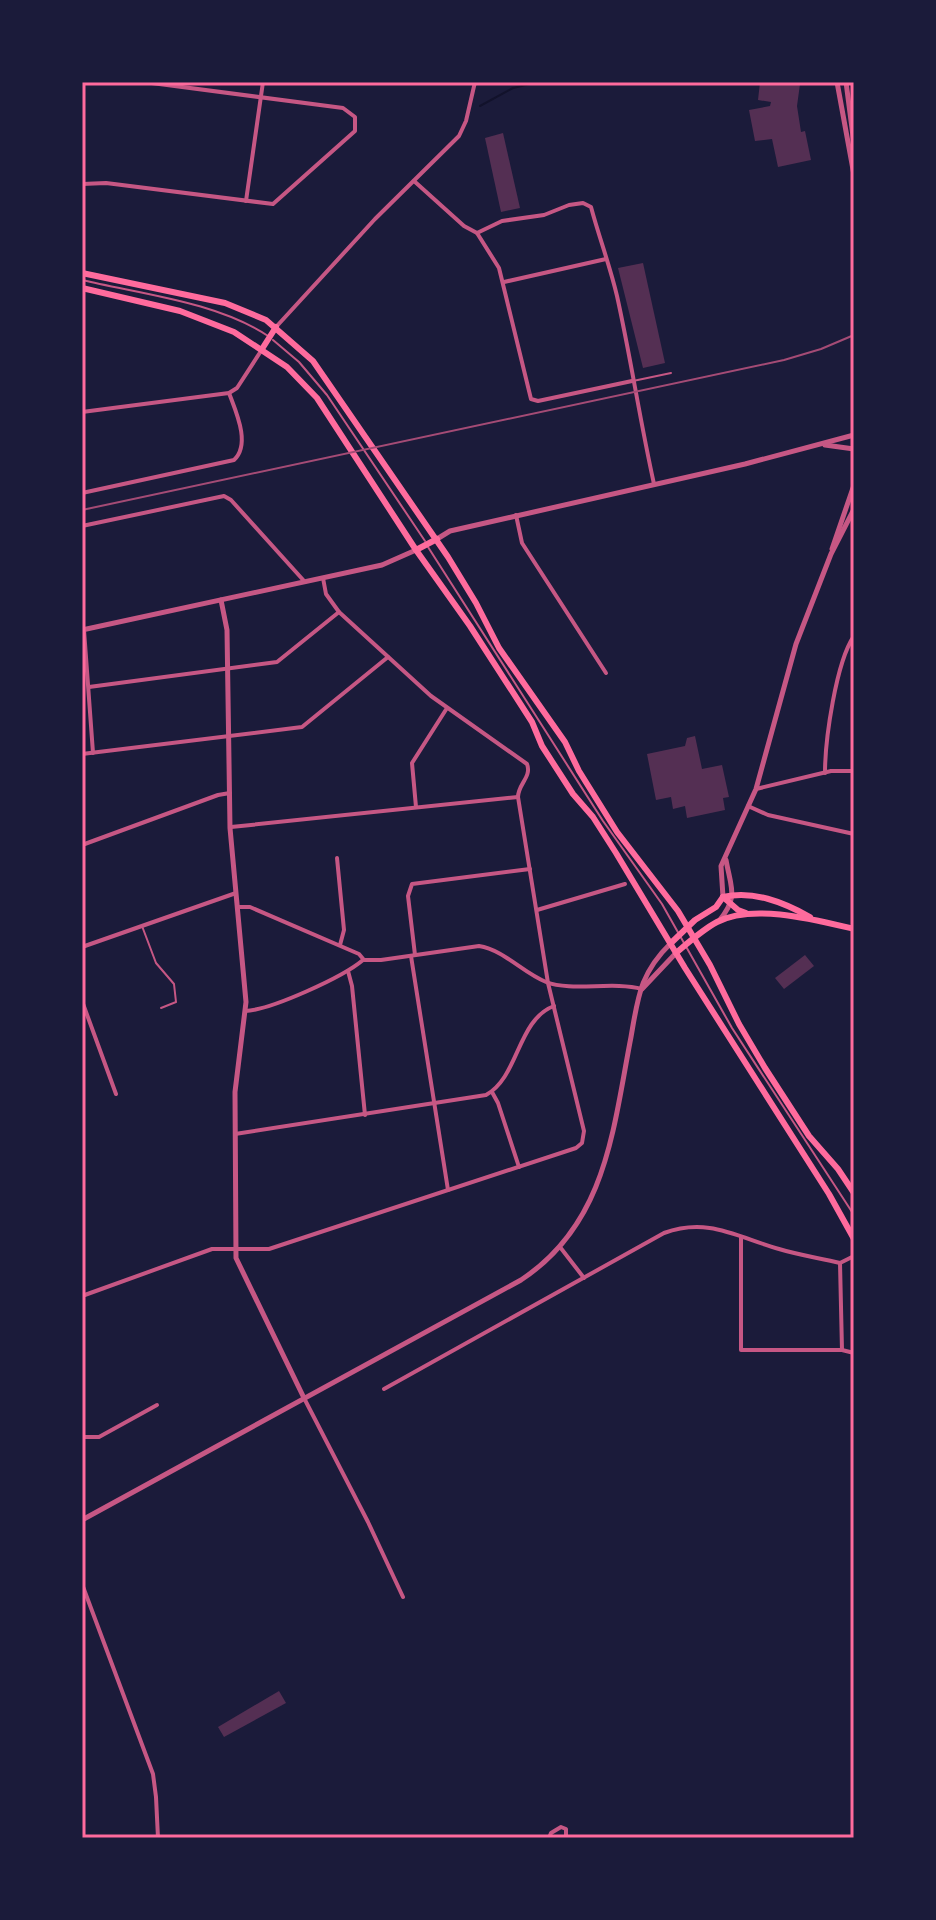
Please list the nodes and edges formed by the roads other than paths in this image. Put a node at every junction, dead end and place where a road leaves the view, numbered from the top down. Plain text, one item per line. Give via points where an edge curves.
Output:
1 (144, 82) edge
2 (263, 82) edge
3 (475, 82) edge
4 (837, 82) edge
5 (846, 82) edge
6 (261, 97) junction
7 (854, 144) edge
8 (854, 175) edge
9 (414, 181) junction
10 (82, 184) edge
11 (246, 201) junction
12 (477, 233) junction
13 (607, 258) junction
14 (82, 273) edge
15 (82, 280) edge
16 (504, 282) junction
17 (82, 288) edge
18 (276, 327) junction
19 (269, 337) junction
20 (262, 349) junction
21 (671, 373) dead end
22 (632, 381) junction
23 (229, 393) junction
24 (82, 412) edge
25 (854, 435) edge
26 (824, 445) junction
27 (854, 449) edge
28 (654, 484) junction
29 (854, 485) edge
30 (82, 493) edge
31 (854, 509) edge
32 (516, 515) junction
33 (82, 526) edge
34 (437, 539) junction
35 (427, 544) junction
36 (416, 550) junction
37 (831, 554) junction
38 (323, 578) junction
39 (305, 582) junction
40 (221, 600) junction
41 (339, 612) junction
42 (83, 630) edge
43 (854, 636) edge
44 (388, 657) junction
45 (846, 657) junction
46 (854, 659) edge
47 (228, 669) junction
48 (606, 673) dead end
49 (89, 687) junction
50 (447, 708) junction
51 (229, 736) junction
52 (93, 753) junction
53 (82, 754) edge
54 (854, 771) edge
55 (825, 773) junction
56 (756, 789) junction
57 (230, 793) junction
58 (518, 797) junction
59 (748, 806) junction
60 (416, 807) junction
61 (230, 828) junction
62 (854, 834) edge
63 (82, 845) edge
64 (337, 858) dead end
65 (726, 859) junction
66 (530, 869) junction
67 (625, 884) dead end
68 (236, 893) junction
69 (732, 895) junction
70 (723, 897) junction
71 (731, 905) junction
72 (237, 907) junction
73 (537, 910) junction
74 (748, 913) junction
75 (813, 919) junction
76 (719, 921) junction
77 (142, 925) junction
78 (687, 927) junction
79 (854, 929) edge
80 (679, 935) junction
81 (694, 938) junction
82 (671, 943) junction
83 (340, 945) junction
84 (685, 946) junction
85 (82, 947) edge
86 (676, 953) junction
87 (413, 956) junction
88 (364, 960) junction
89 (348, 971) junction
90 (548, 983) junction
91 (642, 989) junction
92 (82, 1001) edge
93 (554, 1006) junction
94 (161, 1008) dead end
95 (245, 1011) junction
96 (492, 1092) junction
97 (116, 1094) dead end
98 (434, 1104) junction
99 (365, 1115) junction
100 (235, 1134) junction
101 (519, 1167) junction
102 (448, 1190) junction
103 (854, 1193) edge
104 (854, 1215) edge
105 (741, 1237) junction
106 (854, 1239) edge
107 (560, 1247) junction
108 (236, 1249) junction
109 (854, 1256) edge
110 (840, 1263) junction
111 (584, 1278) junction
112 (82, 1296) edge
113 (842, 1350) junction
114 (854, 1353) edge
115 (384, 1389) dead end
116 (304, 1398) junction
117 (157, 1405) dead end
118 (82, 1437) edge
119 (82, 1520) edge
120 (82, 1584) edge
121 (403, 1597) dead end
122 (158, 1838) edge
123 (549, 1838) edge
124 (566, 1838) edge

1 - 6 street
2 - 6 street
3 - 9 street via 464,129
4 - 8 street
5 - 7 street
6 - 11 street
6 - 11 street via 343,108 357,123 353,136 278,201
9 - 12 street
9 - 18 street
10 - 11 street
12 - 13 street via 502,221 579,203 590,206
12 - 16 street
13 - 16 street
13 - 22 street
14 - 18 main road via 217,301
15 - 19 lane via 209,310
16 - 22 street via 528,395 534,400
17 - 20 main road via 206,320
18 - 19 main road
18 - 34 main road via 313,361
19 - 20 main road
19 - 35 lane via 327,395
20 - 23 street
20 - 36 main road via 296,376 330,415
21 - 22 lane
22 - 28 street
23 - 24 street
23 - 30 street via 242,442 234,460
25 - 26 street
26 - 27 street
26 - 28 street
28 - 32 street
29 - 37 street
31 - 37 street
32 - 34 street via 448,531
32 - 48 street via 522,543
33 - 39 street via 224,496
34 - 35 main road
34 - 78 main road via 499,648 565,742 617,832
35 - 36 main road
35 - 80 lane
36 - 38 street via 386,564
36 - 82 main road
37 - 56 street via 796,644
38 - 39 street
38 - 41 street via 326,594
39 - 40 street
40 - 42 street
40 - 47 street
41 - 44 street
41 - 47 street via 277,662
42 - 49 street
43 - 45 street
44 - 50 street
44 - 51 street via 302,727
45 - 46 street
45 - 55 street via 833,706
47 - 49 street
47 - 51 street
49 - 52 street
50 - 58 street via 527,764
50 - 60 street via 412,763
51 - 52 street
51 - 57 street
52 - 53 street
54 - 55 street
55 - 56 street
56 - 59 street
57 - 61 street
57 - 63 street
58 - 60 street
58 - 66 street
59 - 62 street
59 - 65 street
60 - 61 street
61 - 68 street
64 - 83 street via 344,930
65 - 69 street
65 - 70 street via 720,873
66 - 73 street
66 - 87 street via 412,884 408,896
67 - 73 street
68 - 72 street
68 - 77 street
69 - 70 main road
69 - 71 street
69 - 75 main road via 773,900
70 - 71 main road
70 - 78 main road
71 - 74 main road
71 - 76 street
72 - 83 street via 250,907
72 - 95 street
73 - 90 street
74 - 75 main road
74 - 76 main road
75 - 79 main road
76 - 81 main road
77 - 85 street
77 - 94 lane via 156,963 177,996 176,1002
78 - 80 main road
78 - 81 main road
80 - 82 main road
80 - 84 lane
81 - 84 main road
81 - 103 main road via 749,1044
82 - 86 main road
82 - 91 street via 644,974
83 - 88 street
84 - 86 main road
84 - 104 lane
86 - 91 street
86 - 106 main road
87 - 88 street
87 - 90 street via 486,947
87 - 98 street
88 - 89 street
89 - 95 street
89 - 99 street
90 - 91 street
90 - 93 street
91 - 107 street via 601,1176 587,1209
92 - 97 street
93 - 96 street via 539,1012
93 - 101 street via 584,1131 579,1146
95 - 100 street
96 - 98 street
96 - 101 street
98 - 99 street
98 - 102 street
99 - 100 street
100 - 108 street
101 - 102 street
102 - 108 street via 269,1249
105 - 110 street
105 - 111 street via 714,1227 681,1227
105 - 113 street via 741,1350
107 - 111 street
107 - 116 street via 521,1280
108 - 112 street via 212,1249
108 - 116 street via 239,1266
109 - 110 street
110 - 113 street
111 - 115 street
113 - 114 street
116 - 119 street
116 - 121 street
117 - 118 street via 99,1437
120 - 122 street via 153,1774
123 - 124 street via 561,1827

